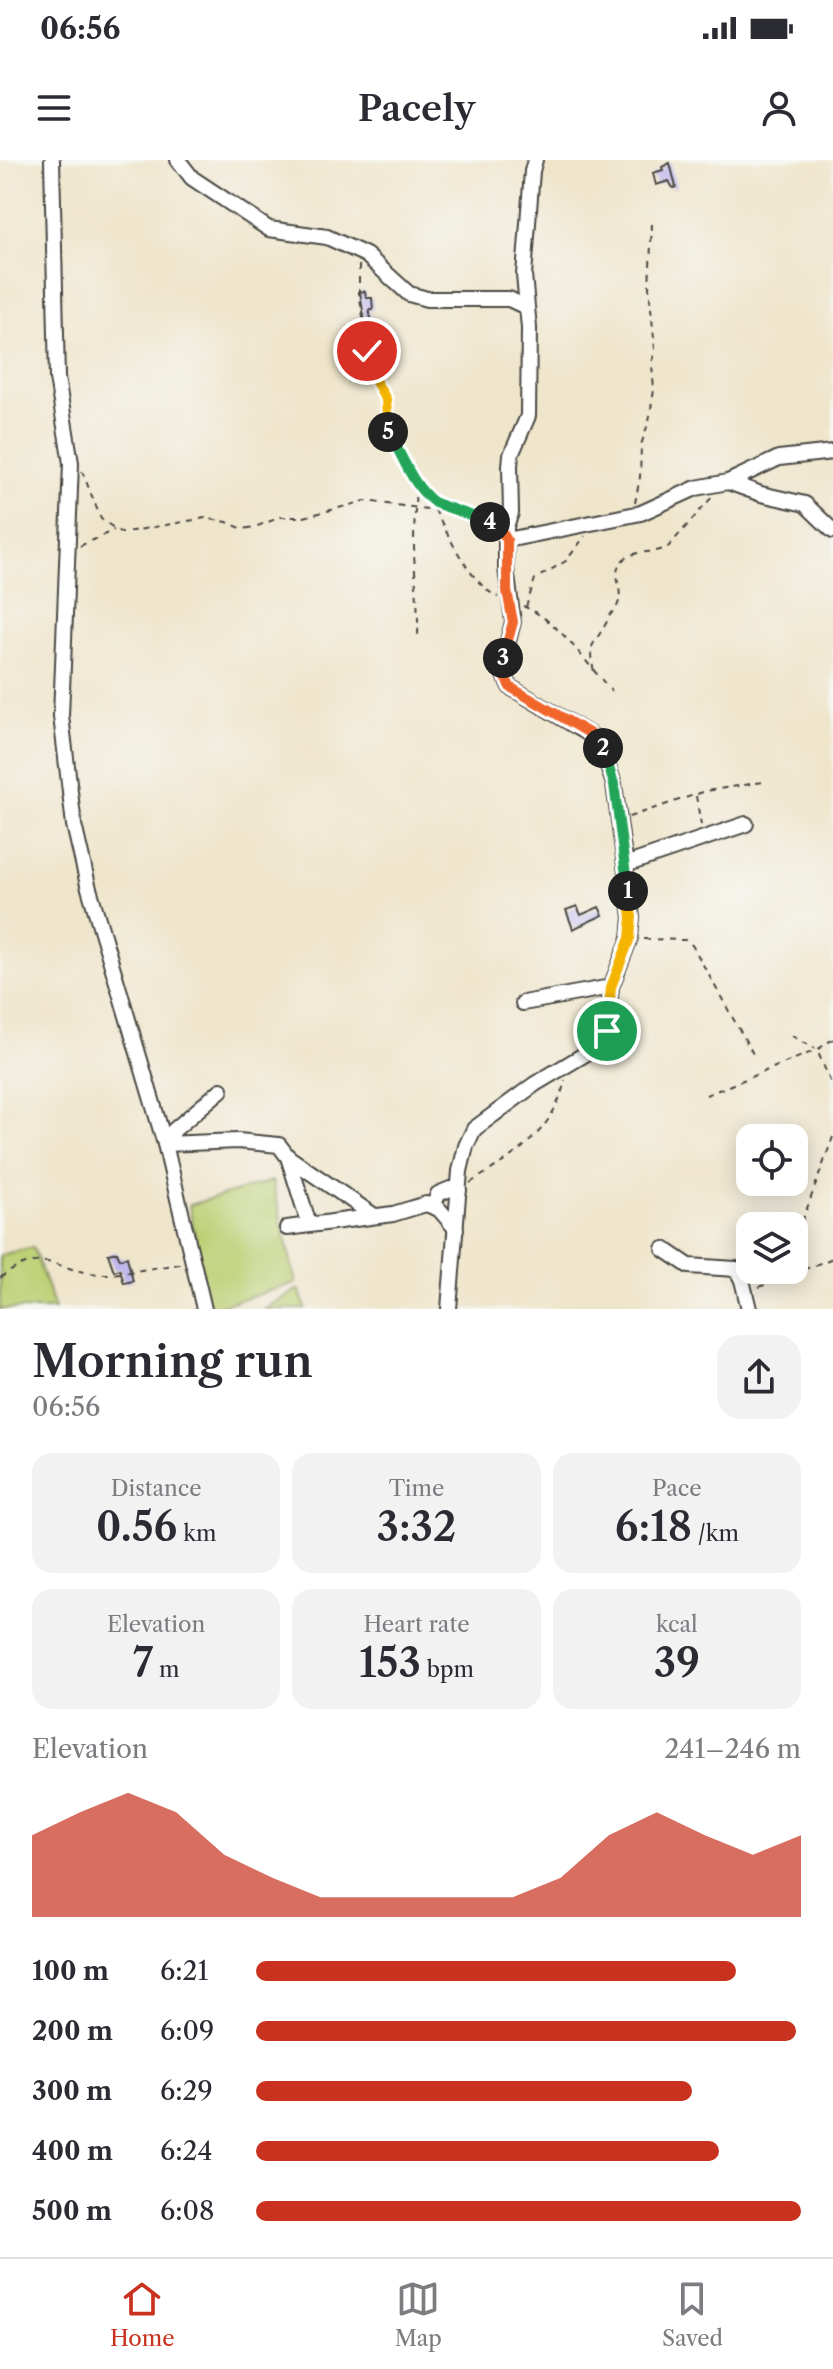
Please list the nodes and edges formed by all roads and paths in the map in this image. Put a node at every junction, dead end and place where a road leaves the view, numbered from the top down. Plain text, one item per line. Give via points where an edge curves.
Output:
1 (52, 160) edge
2 (178, 160) edge
3 (535, 160) edge
4 (652, 224) dead end
5 (358, 251) junction
6 (526, 307) junction
7 (833, 452) edge
8 (71, 463) junction
9 (730, 482) junction
10 (415, 485) junction
11 (417, 507) junction
12 (435, 510) dead end
13 (633, 515) junction
14 (596, 523) junction
15 (115, 530) junction
16 (833, 531) edge
17 (507, 540) junction
18 (69, 550) junction
19 (526, 607) dead end
20 (418, 639) dead end
21 (594, 672) dead end
22 (763, 782) dead end
23 (696, 795) junction
24 (619, 820) junction
25 (746, 824) dead end
26 (702, 839) junction
27 (625, 865) junction
28 (630, 938) junction
29 (611, 987) junction
30 (523, 1003) dead end
31 (792, 1036) dead end
32 (833, 1039) edge
33 (817, 1050) junction
34 (753, 1054) dead end
35 (569, 1064) junction
36 (833, 1088) edge
37 (221, 1090) dead end
38 (706, 1095) dead end
39 (833, 1137) edge
40 (168, 1144) junction
41 (288, 1157) junction
42 (459, 1191) junction
43 (434, 1205) junction
44 (806, 1212) edge
45 (373, 1215) junction
46 (309, 1224) junction
47 (287, 1228) dead end
48 (456, 1229) junction
49 (664, 1249) dead end
50 (833, 1258) edge
51 (194, 1262) junction
52 (808, 1268) edge
53 (0, 1278) edge
54 (767, 1284) edge
55 (759, 1287) dead end
56 (204, 1309) edge
57 (449, 1309) edge
58 (749, 1309) edge

1 - 8 street via 57,378
2 - 5 street via 192,178 269,229 327,237
3 - 6 street
4 - 13 path via 654,390
5 - 6 street via 409,294 427,299 509,299
5 - 10 path via 366,362 386,399 387,430
6 - 17 street via 528,416 511,455
7 - 9 street via 779,458
8 - 15 path via 85,475 101,519
8 - 18 street
9 - 13 street via 696,488
9 - 16 street via 805,504
9 - 21 path via 661,552 645,551 620,563 617,608 590,644
10 - 11 path
10 - 17 path via 435,503 491,522
11 - 12 path
11 - 15 path via 365,501 243,529 205,518 133,532
11 - 20 path
13 - 14 street
14 - 17 street
14 - 19 path via 566,561 535,579
15 - 18 path
17 - 24 street via 513,622 501,668 504,679 599,740
18 - 40 street via 61,716 74,825
22 - 23 path
23 - 24 path
23 - 26 path
24 - 27 street
25 - 26 street
26 - 27 street
27 - 28 street
28 - 29 street
28 - 34 path via 685,940 692,945
29 - 30 street
29 - 35 street via 604,1039
31 - 33 path
32 - 33 path
33 - 36 path
33 - 38 path
35 - 42 path via 562,1097 544,1129
35 - 42 street via 474,1129
37 - 40 street via 173,1131
39 - 44 path
40 - 41 street via 273,1144
40 - 51 street
41 - 45 street
41 - 46 street
42 - 43 street via 438,1194
42 - 48 street
43 - 45 street
43 - 48 street
45 - 46 street
46 - 47 street
48 - 57 street
49 - 58 street via 689,1266 736,1269
50 - 52 path
51 - 53 path via 104,1274 42,1260
51 - 56 street
54 - 55 path

